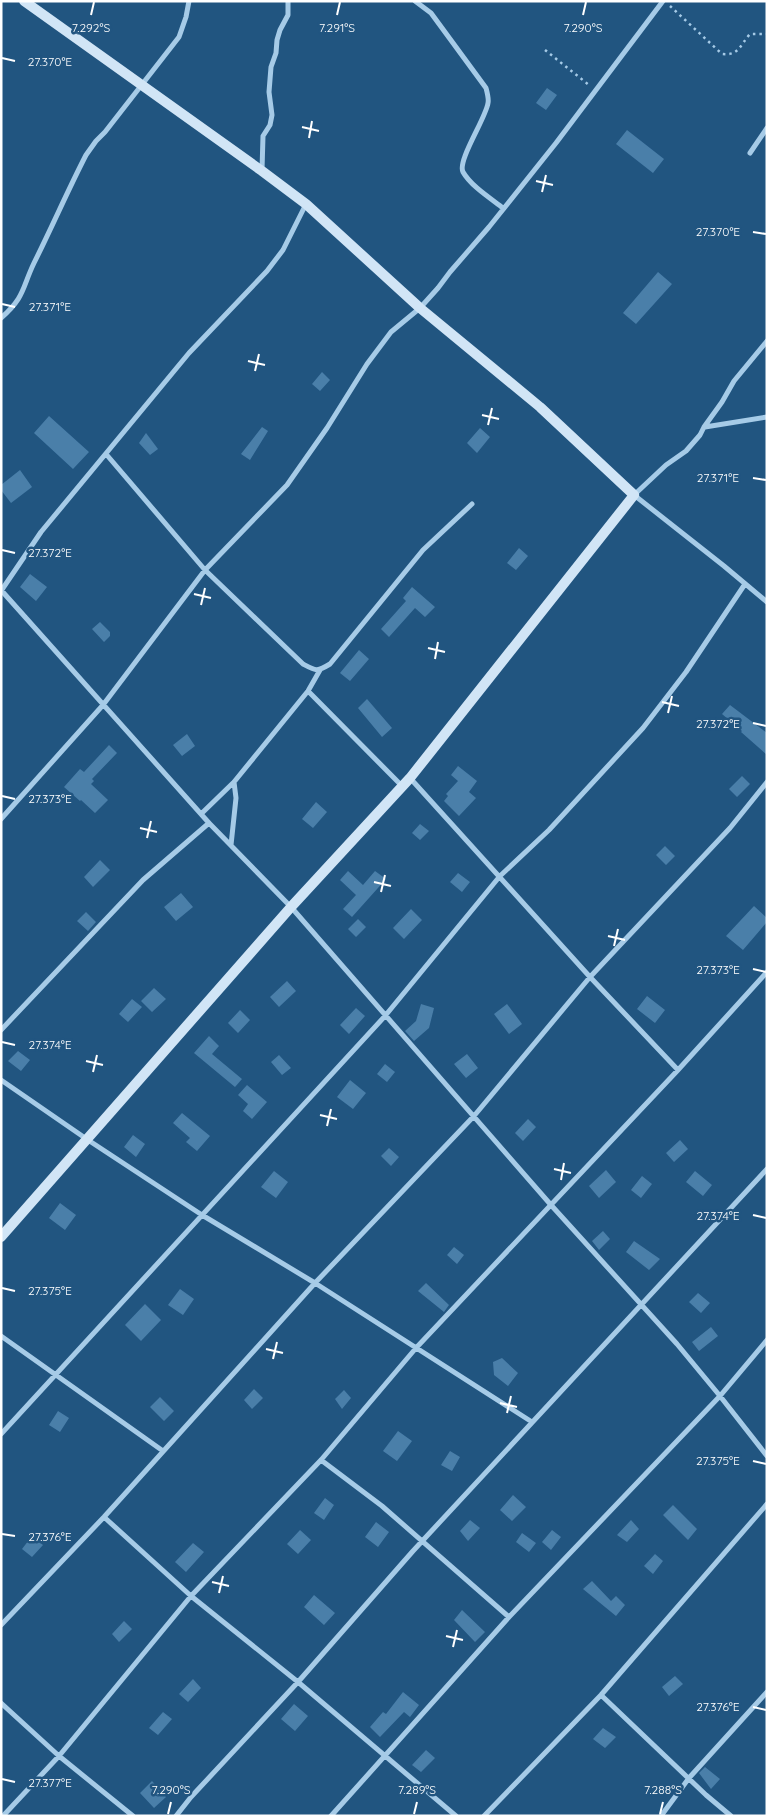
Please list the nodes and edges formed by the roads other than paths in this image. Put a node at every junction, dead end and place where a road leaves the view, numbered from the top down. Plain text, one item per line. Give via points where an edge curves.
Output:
1 (24, 1) edge
2 (189, 1) edge
3 (288, 1) edge
4 (415, 1) edge
5 (662, 2) edge
6 (141, 84) junction
7 (767, 128) edge
8 (750, 153) dead end
9 (262, 171) junction
10 (306, 204) junction
11 (503, 208) junction
12 (420, 308) junction
13 (1, 318) edge
14 (767, 342) edge
15 (767, 417) edge
16 (704, 427) junction
17 (106, 454) junction
18 (634, 495) junction
19 (472, 504) dead end
20 (205, 570) junction
21 (745, 584) junction
22 (1, 591) edge
23 (767, 602) edge
24 (320, 670) junction
25 (308, 691) junction
26 (103, 705) junction
27 (410, 778) junction
28 (234, 782) junction
29 (767, 782) edge
30 (402, 786) junction
31 (201, 814) junction
32 (1, 819) edge
33 (209, 823) junction
34 (231, 845) junction
35 (500, 876) junction
36 (291, 907) junction
37 (767, 972) edge
38 (590, 977) junction
39 (385, 1016) junction
40 (1, 1030) edge
41 (678, 1070) junction
42 (1, 1080) edge
43 (474, 1116) junction
44 (88, 1140) junction
45 (767, 1169) edge
46 (551, 1205) junction
47 (202, 1215) junction
48 (1, 1237) edge
49 (315, 1283) junction
50 (641, 1303) junction
51 (1, 1336) edge
52 (767, 1340) edge
53 (416, 1348) junction
54 (56, 1374) junction
55 (720, 1396) junction
56 (532, 1422) junction
57 (1, 1434) edge
58 (163, 1451) junction
59 (767, 1456) edge
60 (321, 1460) junction
61 (767, 1504) edge
62 (104, 1517) junction
63 (422, 1540) junction
64 (191, 1596) junction
65 (509, 1617) junction
66 (1, 1625) edge
67 (298, 1682) junction
68 (767, 1692) edge
69 (601, 1695) junction
70 (1, 1703) edge
71 (59, 1756) junction
72 (385, 1756) junction
73 (689, 1778) junction
74 (3, 1816) edge
75 (133, 1816) edge
76 (176, 1816) edge
77 (331, 1816) edge
78 (456, 1816) edge
79 (484, 1816) edge
80 (660, 1816) edge
81 (731, 1816) edge

1 - 6 street
2 - 6 street via 179,37
3 - 9 street via 288,15 280,30 271,67 269,92 272,116 263,136
4 - 11 street via 431,13 486,88 488,102 461,167 476,186
5 - 11 street via 556,144
6 - 9 street
6 - 13 street via 86,155 21,297
7 - 8 street
9 - 10 street
10 - 12 street
10 - 17 street via 283,250 272,264 189,353
11 - 12 street
12 - 18 street via 540,407
12 - 20 street via 391,332 286,485
14 - 16 street via 734,381
15 - 16 street
16 - 18 street via 686,451
17 - 20 street
17 - 22 street via 41,532
18 - 21 street
18 - 27 street
19 - 24 street via 423,550 330,664
20 - 24 street via 302,664
20 - 26 street
21 - 23 street
21 - 35 street via 686,672 643,728 549,830
22 - 26 street
24 - 25 street
25 - 28 street
25 - 30 street
26 - 31 street
26 - 32 street
27 - 30 street
27 - 35 street
28 - 31 street
28 - 34 street via 236,798
29 - 38 street via 730,828
30 - 36 street
31 - 33 street
33 - 34 street
33 - 40 street via 143,880
34 - 36 street
35 - 38 street
35 - 39 street
36 - 39 street
36 - 44 street
37 - 41 street
38 - 41 street
38 - 43 street
39 - 43 street
39 - 47 street
41 - 46 street
42 - 44 street
43 - 46 street
43 - 49 street
44 - 47 street
44 - 48 street
45 - 50 street
46 - 50 street
46 - 53 street
47 - 49 street
47 - 54 street
49 - 53 street
49 - 58 street
50 - 55 street
50 - 56 street
51 - 54 street
52 - 55 street
53 - 56 street
53 - 60 street
54 - 57 street
54 - 58 street
55 - 59 street
55 - 65 street
56 - 63 street
58 - 62 street
60 - 63 street
60 - 64 street
61 - 69 street
62 - 64 street
62 - 66 street
63 - 65 street
63 - 67 street
64 - 67 street
64 - 71 street
65 - 72 street
67 - 72 street
67 - 76 street
68 - 73 street
69 - 73 street
69 - 79 street
70 - 71 street
71 - 74 street
71 - 75 street
72 - 77 street
72 - 78 street
73 - 80 street
73 - 81 street

